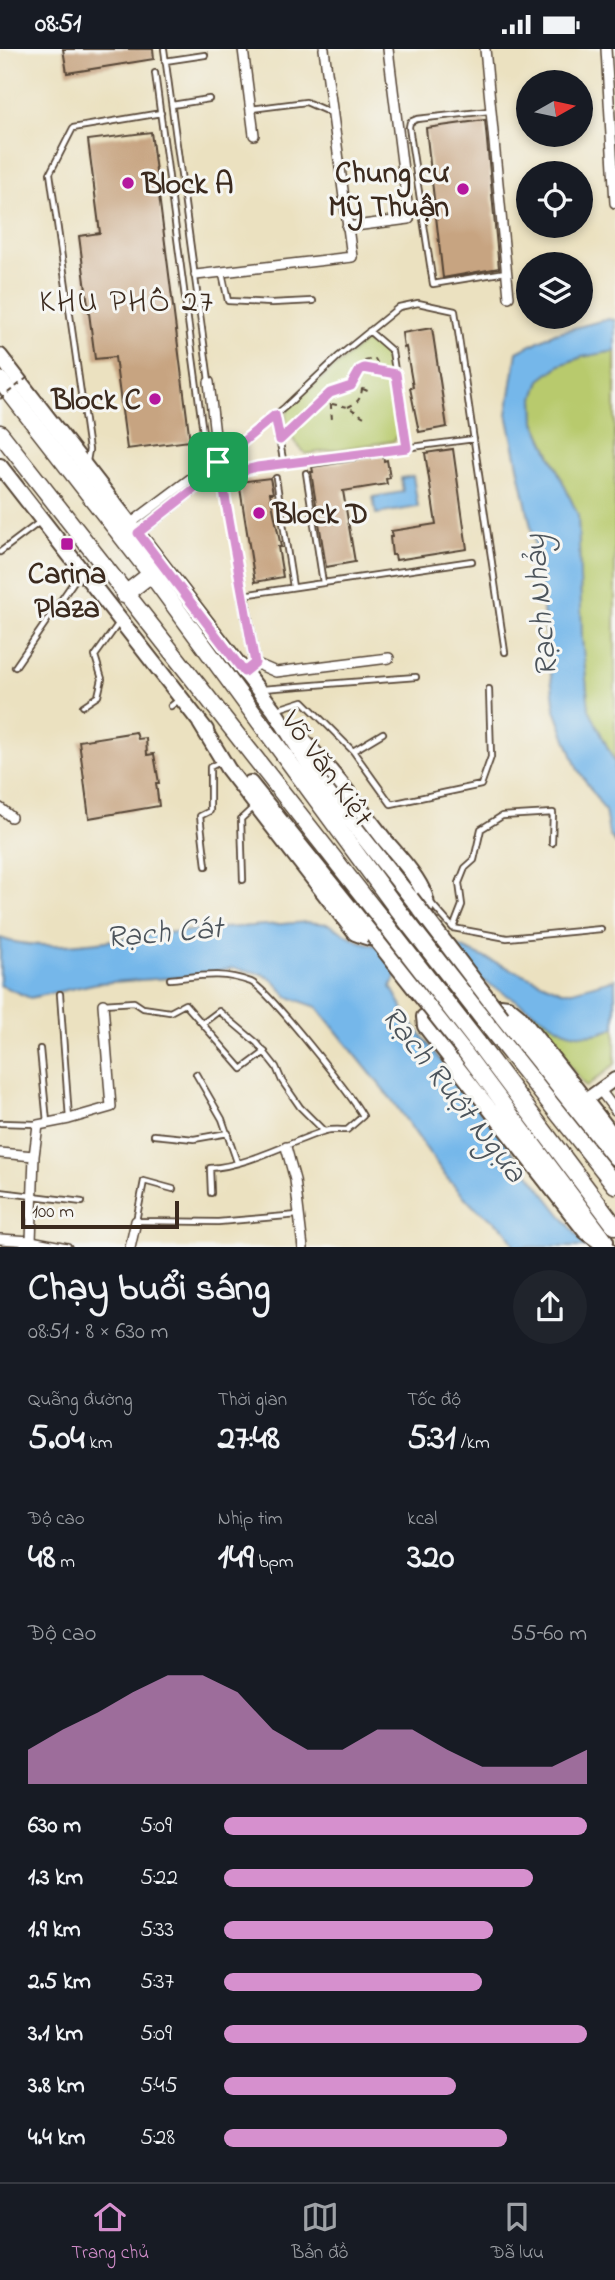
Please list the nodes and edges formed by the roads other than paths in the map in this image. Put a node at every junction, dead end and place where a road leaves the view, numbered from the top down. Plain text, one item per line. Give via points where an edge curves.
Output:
1 (164, 49) edge
2 (243, 49) edge
3 (324, 49) edge
4 (388, 49) edge
5 (485, 49) edge
6 (606, 49) edge
7 (205, 55) dead end
8 (165, 61) junction
9 (155, 73) dead end
10 (209, 99) dead end
11 (172, 105) junction
12 (250, 109) junction
13 (490, 111) junction
14 (161, 113) junction
15 (333, 114) junction
16 (254, 135) dead end
17 (614, 151) edge
18 (615, 202) edge
19 (347, 227) junction
20 (222, 272) junction
21 (506, 272) junction
22 (196, 275) junction
23 (509, 297) dead end
24 (313, 301) dead end
25 (369, 331) junction
26 (0, 356) edge
27 (0, 380) edge
28 (209, 382) joint
29 (275, 415) junction
30 (0, 433) edge
31 (474, 439) junction
32 (407, 448) junction
33 (218, 462) junction
34 (284, 465) junction
35 (0, 466) edge
36 (86, 469) junction
37 (206, 472) junction
38 (306, 473) dead end
39 (276, 478) dead end
40 (148, 510) junction
41 (155, 520) junction
42 (42, 521) junction
43 (134, 529) junction
44 (0, 552) edge
45 (472, 561) dead end
46 (82, 571) junction
47 (151, 574) junction
48 (323, 583) junction
49 (293, 587) junction
50 (124, 594) junction
51 (243, 595) junction
52 (120, 621) junction
53 (505, 652) dead end
54 (389, 657) dead end
55 (15, 667) dead end
56 (250, 668) junction
57 (416, 677) dead end
58 (257, 689) junction
59 (489, 689) dead end
60 (83, 706) dead end
61 (274, 710) junction
62 (201, 723) junction
63 (383, 733) dead end
64 (353, 751) junction
65 (223, 761) junction
66 (256, 806) junction
67 (0, 808) edge
68 (11, 817) dead end
69 (552, 843) dead end
70 (206, 866) dead end
71 (243, 880) dead end
72 (418, 898) junction
73 (453, 928) junction
74 (601, 929) dead end
75 (170, 979) dead end
76 (60, 994) dead end
77 (103, 1004) joint
78 (203, 1023) junction
79 (471, 1047) junction
80 (40, 1049) dead end
81 (265, 1052) junction
82 (196, 1074) dead end
83 (615, 1079) edge
84 (600, 1090) junction
85 (587, 1100) junction
86 (615, 1110) edge
87 (69, 1119) junction
88 (0, 1123) edge
89 (43, 1123) junction
90 (324, 1131) junction
91 (228, 1133) junction
92 (154, 1135) dead end
93 (615, 1138) edge
94 (286, 1147) junction
95 (0, 1153) edge
96 (34, 1156) junction
97 (615, 1158) edge
98 (237, 1162) junction
99 (615, 1185) edge
100 (173, 1189) dead end
101 (0, 1192) edge
102 (211, 1193) dead end
103 (33, 1195) junction
104 (82, 1202) dead end
105 (298, 1215) junction
106 (136, 1221) junction
107 (615, 1226) edge
108 (0, 1239) edge
109 (31, 1241) junction
110 (62, 1247) edge
111 (130, 1247) edge
112 (303, 1247) edge
113 (609, 1247) edge
114 (609, 1247) edge

1 - 8 lane
2 - 12 street
3 - 15 street
4 - 19 street via 409,219
5 - 13 street
6 - 17 street
7 - 8 lane
8 - 11 lane
9 - 14 lane
10 - 11 lane
11 - 22 lane
12 - 15 lane via 306,102
12 - 16 street
13 - 21 street
13 - 21 lane via 417,118 409,127 433,284
14 - 36 lane via 73,128 50,173 89,450
14 - 37 lane
15 - 19 street
17 - 18 street
19 - 20 street via 352,257
20 - 22 street
20 - 24 lane via 228,301
21 - 23 street
22 - 28 lane
25 - 29 lane
25 - 31 lane via 408,304 455,311
25 - 32 lane via 392,351
26 - 36 main road, Võ Văn Kiệt
27 - 47 highway, Võ Văn Kiệt
28 - 33 street
29 - 33 lane
29 - 34 lane
30 - 50 highway, Võ Văn Kiệt
31 - 32 lane
31 - 53 lane
32 - 34 lane
33 - 37 street
34 - 51 lane via 257,467 227,479 224,491
35 - 42 main road, Võ Văn Kiệt
36 - 43 main road, Võ Văn Kiệt
37 - 40 street via 198,473
37 - 41 street via 204,481
38 - 48 lane
39 - 49 lane
40 - 41 street
40 - 43 street
41 - 43 street
42 - 44 lane
42 - 46 main road, Võ Văn Kiệt
43 - 56 main road, Võ Văn Kiệt
45 - 48 lane
46 - 52 main road, Võ Văn Kiệt
46 - 55 lane
47 - 50 highway
47 - 99 highway, Võ Văn Kiệt, bridge via 397,909
48 - 49 lane
49 - 51 lane
50 - 79 highway, Võ Văn Kiệt, bridge via 383,921
51 - 56 street
52 - 60 lane via 95,656 102,679 98,696
52 - 62 main road, Võ Văn Kiệt via 176,702
54 - 56 street via 276,672
56 - 58 main road, Võ Văn Kiệt
57 - 58 lane
58 - 61 main road, Võ Văn Kiệt
59 - 64 lane via 491,757 481,785 391,804
61 - 64 lane via 303,701
61 - 72 main road, Võ Văn Kiệt via 321,783
62 - 65 main road
62 - 79 main road, Võ Văn Kiệt, bridge via 373,936
63 - 64 lane
65 - 66 main road
65 - 70 lane via 210,767 210,811 200,816
66 - 71 lane via 241,819
66 - 72 main road via 355,933 377,942 390,941 418,928 424,918
67 - 68 street
69 - 73 lane via 553,813 502,816 481,829 474,860 459,883 462,905
72 - 73 lane
72 - 97 main road, Võ Văn Kiệt, bridge via 502,1017
73 - 74 lane via 507,938
75 - 90 lane via 225,974 255,983 363,1116 347,1130
76 - 87 lane
77 - 78 lane via 134,1002 170,1012 185,1004
77 - 87 street via 111,1107
78 - 81 lane via 219,1011
78 - 81 lane via 242,1069
79 - 107 highway, Võ Văn Kiệt
79 - 113 main road, Võ Văn Kiệt
80 - 89 lane
81 - 90 lane via 300,1107
82 - 91 lane
83 - 84 street
84 - 85 street
84 - 86 street
85 - 93 main road
85 - 114 main road via 508,1007 434,1012 424,1017 425,1026 585,1231
87 - 89 street
88 - 89 lane
89 - 96 street
90 - 94 lane
91 - 92 lane via 194,1139
91 - 98 lane
94 - 98 lane
94 - 105 street
95 - 96 street
96 - 103 street
98 - 102 lane via 210,1168
100 - 106 lane via 144,1181
101 - 103 lane
103 - 104 lane
103 - 109 street
105 - 106 lane via 218,1222
105 - 112 street
106 - 111 street
108 - 109 street
109 - 110 street

